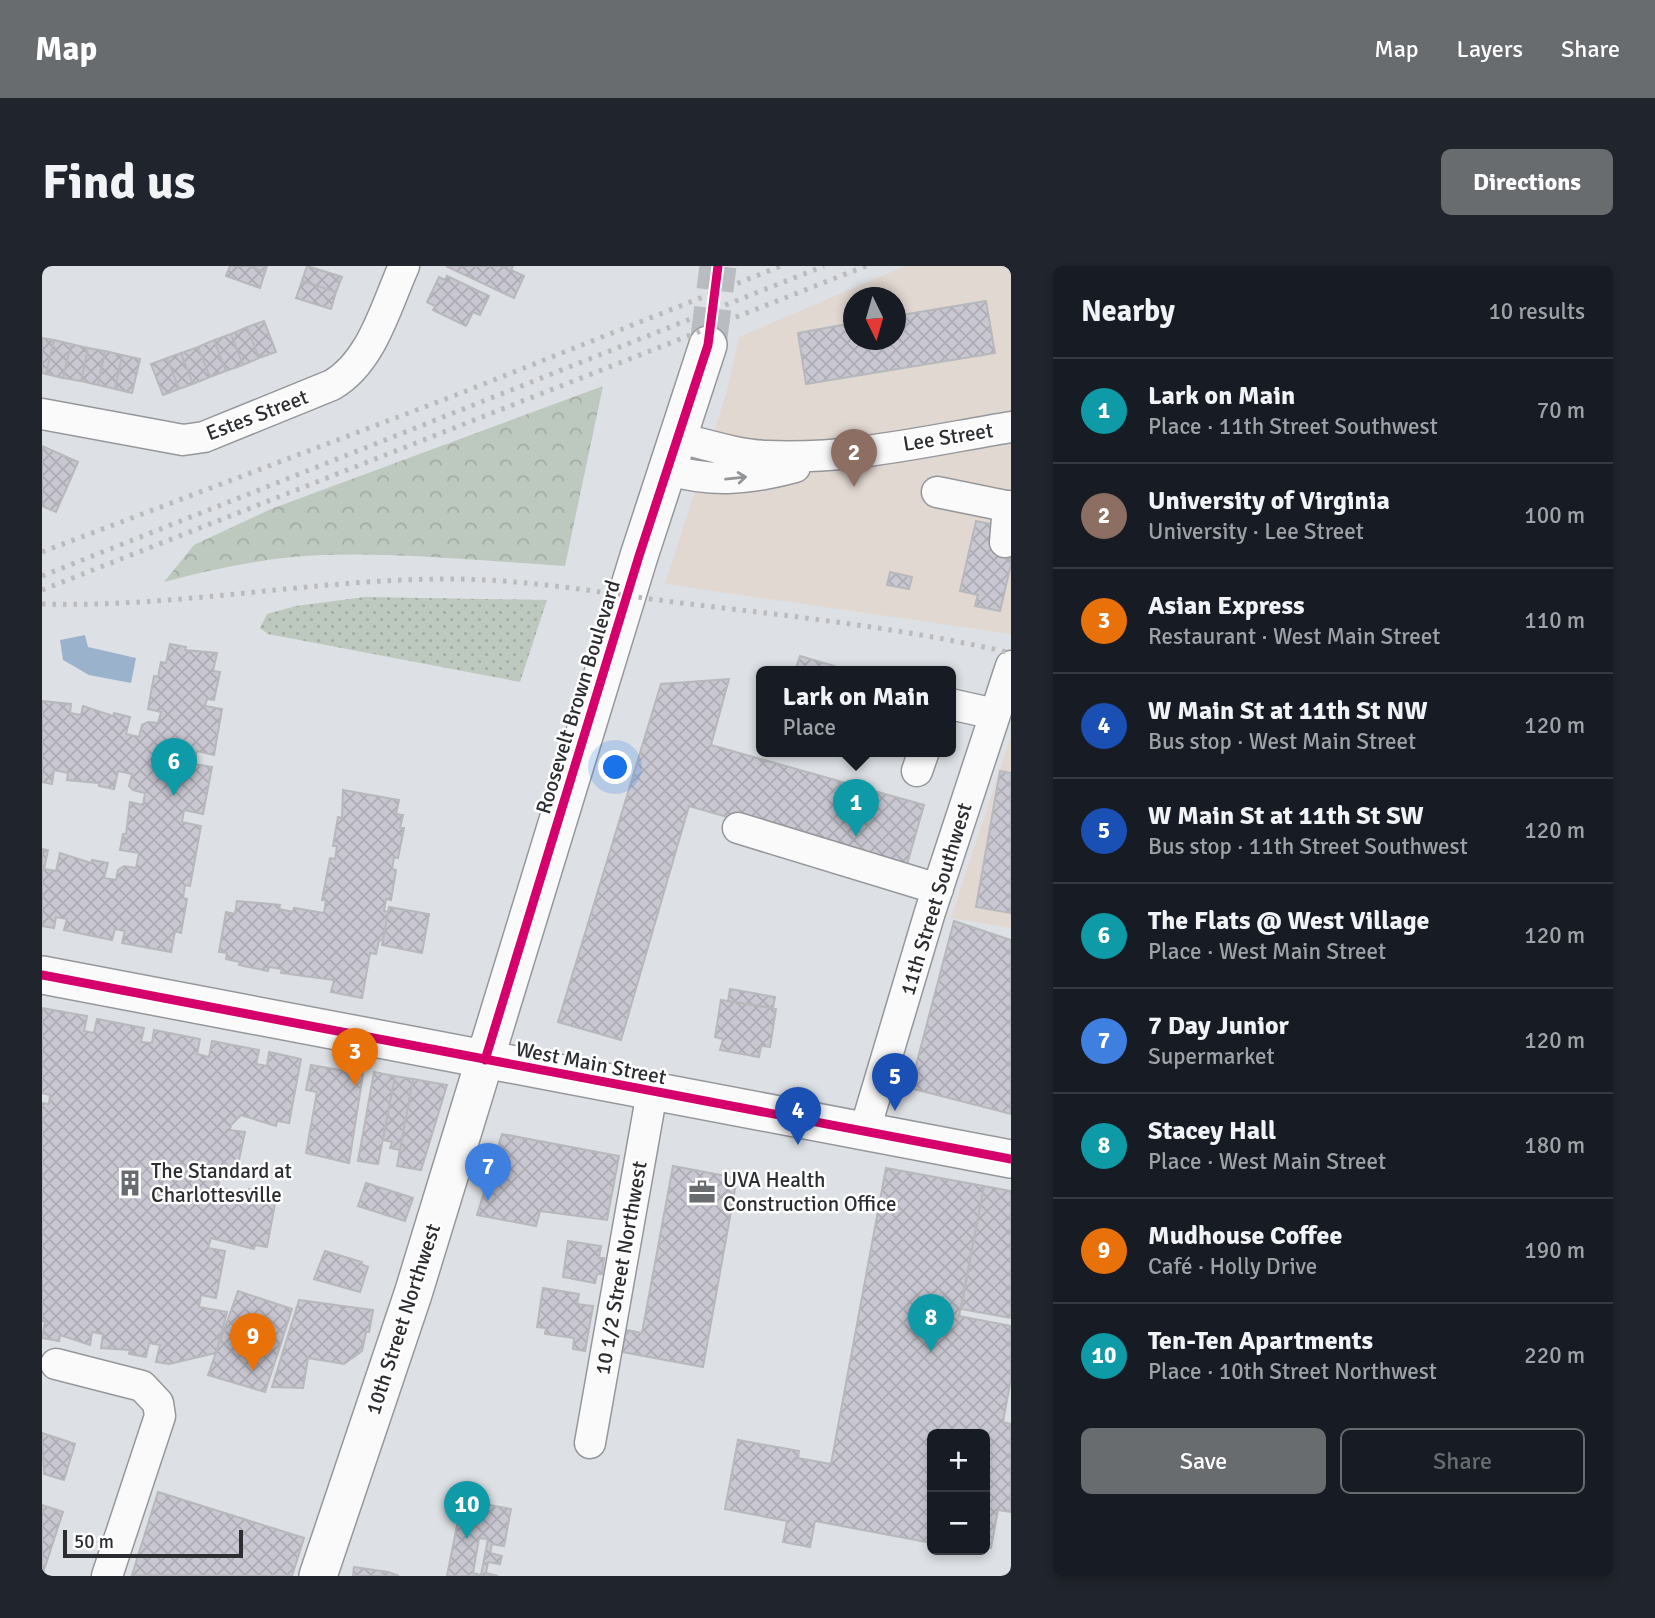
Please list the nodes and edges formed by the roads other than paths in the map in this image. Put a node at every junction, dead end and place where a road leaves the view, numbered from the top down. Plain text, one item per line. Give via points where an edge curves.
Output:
1 (404, 266) edge
2 (708, 345) tunnel mouth
3 (42, 414) edge
4 (1011, 428) edge
5 (674, 454) junction
6 (937, 492) dead end
7 (1010, 506) edge
8 (1005, 542) dead end
9 (1011, 666) edge
10 (956, 707) edge
11 (999, 727) edge
12 (738, 828) dead end
13 (938, 889) junction
14 (42, 975) edge
15 (485, 1060) junction
16 (652, 1092) junction
17 (864, 1133) junction
18 (1011, 1159) edge
19 (56, 1364) dead end
20 (590, 1443) dead end
21 (107, 1576) edge
22 (318, 1576) edge

1 - 3 street, Estes Street via 360,363 346,377 204,437 183,440
2 - 5 main road, Roosevelt Brown Boulevard
4 - 5 street, Lee Street via 843,454 758,476 722,480 702,480
5 - 15 main road, Roosevelt Brown Boulevard
6 - 7 street
7 - 8 street
9 - 11 street, 11th Street Southwest
10 - 11 street
11 - 13 street, 11th Street Southwest
12 - 13 street
13 - 17 street, 11th Street Southwest
14 - 15 main road, West Main Street
15 - 16 main road, West Main Street
15 - 22 main road, 10th Street Northwest via 413,1294
16 - 17 main road, West Main Street
16 - 20 street, 10 1/2 Street Northwest
17 - 18 main road, West Main Street
19 - 21 street via 142,1385 158,1403 160,1416

